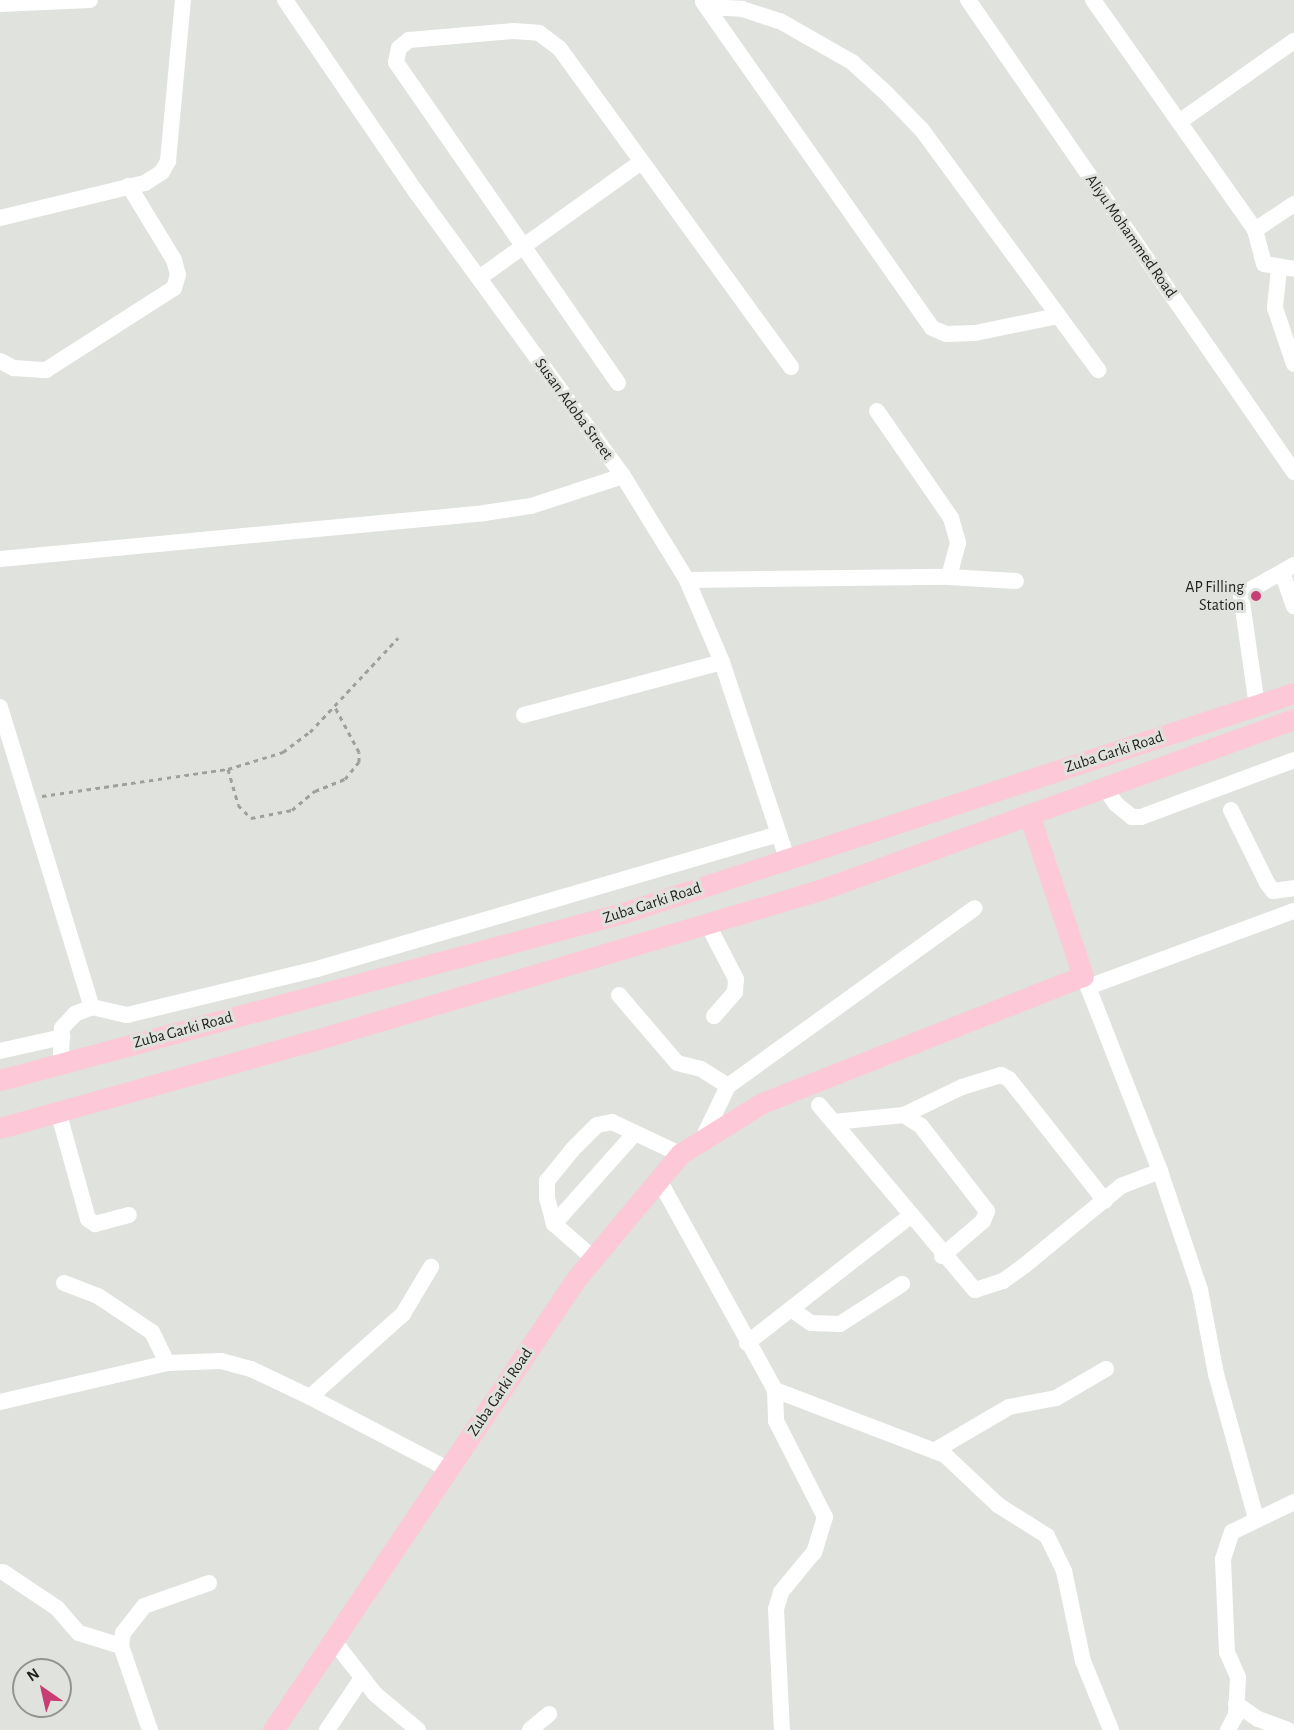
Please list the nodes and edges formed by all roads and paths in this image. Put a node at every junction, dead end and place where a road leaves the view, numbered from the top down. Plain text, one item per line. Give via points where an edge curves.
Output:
1 (90, 0) edge
2 (183, 0) edge
3 (285, 0) edge
4 (968, 0) edge
5 (1093, 0) edge
6 (0, 4) edge
7 (704, 4) edge
8 (1294, 41) edge
9 (1179, 122) junction
10 (640, 162) junction
11 (129, 186) junction
12 (1294, 204) edge
13 (0, 218) edge
14 (1256, 230) junction
15 (526, 245) junction
16 (1286, 269) edge
17 (479, 278) junction
18 (1058, 316) junction
19 (0, 360) edge
20 (1294, 364) edge
21 (791, 367) dead end
22 (1098, 370) dead end
23 (618, 383) dead end
24 (877, 411) dead end
25 (1294, 472) edge
26 (623, 476) junction
27 (0, 559) edge
28 (1288, 568) edge
29 (949, 577) junction
30 (687, 580) junction
31 (1016, 581) dead end
32 (1294, 606) edge
33 (398, 638) dead end
34 (722, 663) junction
35 (1291, 693) edge
36 (334, 706) junction
37 (1257, 706) junction
38 (0, 707) edge
39 (524, 715) dead end
40 (1293, 724) edge
41 (1294, 760) edge
42 (228, 769) junction
43 (1104, 787) junction
44 (28, 798) junction
45 (1231, 810) dead end
46 (1029, 815) junction
47 (779, 834) junction
48 (787, 859) junction
49 (1294, 888) edge
50 (975, 908) dead end
51 (1294, 911) edge
52 (707, 923) junction
53 (1085, 981) junction
54 (619, 995) dead end
55 (92, 1007) junction
56 (714, 1016) dead end
57 (62, 1036) junction
58 (0, 1051) edge
59 (61, 1063) junction
60 (0, 1080) edge
61 (728, 1086) junction
62 (819, 1105) dead end
63 (58, 1111) junction
64 (904, 1115) junction
65 (834, 1122) junction
66 (0, 1128) edge
67 (635, 1133) junction
68 (701, 1142) junction
69 (680, 1154) junction
70 (1160, 1171) junction
71 (658, 1178) junction
72 (1105, 1201) junction
73 (129, 1215) dead end
74 (910, 1216) junction
75 (554, 1224) junction
76 (942, 1256) junction
77 (593, 1258) junction
78 (431, 1267) dead end
79 (64, 1283) dead end
80 (902, 1284) dead end
81 (791, 1309) junction
82 (747, 1343) junction
83 (167, 1363) junction
84 (1106, 1369) dead end
85 (775, 1390) junction
86 (310, 1397) junction
87 (0, 1402) edge
88 (934, 1451) junction
89 (448, 1469) junction
90 (1294, 1502) edge
91 (1256, 1518) junction
92 (3, 1572) dead end
93 (208, 1583) dead end
94 (333, 1640) junction
95 (121, 1646) junction
96 (362, 1678) junction
97 (1236, 1704) junction
98 (549, 1714) dead end
99 (150, 1730) edge
100 (273, 1730) edge
101 (327, 1730) edge
102 (418, 1730) edge
103 (530, 1730) edge
104 (782, 1730) edge
105 (1111, 1730) edge
106 (1228, 1730) edge
107 (1288, 1730) edge

1 - 6 street
2 - 11 street via 168,161 162,172
3 - 17 street, Susan Adoba Street
4 - 25 street, Aliyu Mohammed Road
5 - 9 street
7 - 18 street via 742,9 780,21 852,62 922,130
7 - 18 street via 932,328 946,334 975,333
8 - 9 street
9 - 14 street
10 - 15 street
10 - 15 street via 560,49 539,33 409,40 399,48 396,62
10 - 21 street
11 - 13 street
11 - 19 street via 174,260 178,275 174,288 46,370 14,368
12 - 14 street
14 - 16 street via 1264,264
15 - 17 street
15 - 23 street
16 - 20 street via 1275,308
17 - 26 street, Susan Adoba Street
18 - 22 street
24 - 29 street via 951,518 958,543
26 - 27 street via 531,506 484,513
26 - 30 street, Susan Adoba Street
28 - 32 street
28 - 37 street via 1241,595
29 - 30 street
29 - 31 street
30 - 34 street, Susan Adoba Street
33 - 36 path
34 - 39 street
34 - 47 street, Susan Adoba Street
35 - 37 main road, Zuba Garki Road
36 - 42 path via 283,752
36 - 42 path via 359,752 359,762 345,779 315,791 292,810 251,818 238,805
37 - 48 main road, Zuba Garki Road
38 - 44 street
40 - 43 main road, Zuba Garki Road
41 - 43 street via 1141,817 1124,810
42 - 44 path
43 - 46 main road, Zuba Garki Road
44 - 55 street
45 - 49 street via 1273,891
46 - 52 main road, Zuba Garki Road via 820,890
46 - 53 main road
47 - 48 street, Susan Adoba Street
47 - 55 street via 317,969 127,1015
48 - 59 main road, Zuba Garki Road via 623,913
50 - 61 street
51 - 53 street
52 - 56 street via 736,979 735,992
52 - 63 main road, Zuba Garki Road
53 - 68 main road, Zuba Garki Road via 762,1103
53 - 70 street
54 - 61 street via 677,1064 701,1069
55 - 57 street via 75,1014 62,1028
57 - 58 street
57 - 59 street
59 - 60 main road, Zuba Garki Road
61 - 68 street
62 - 65 street
63 - 66 main road, Zuba Garki Road
63 - 73 street via 88,1219 94,1224
64 - 65 street
64 - 72 street via 962,1087 1001,1075 1009,1079
64 - 76 street via 921,1126 987,1211 983,1221
65 - 74 street
67 - 69 street
67 - 75 street
67 - 75 street via 612,1122 597,1125 572,1150 547,1181
68 - 69 main road, Zuba Garki Road
69 - 71 main road, Zuba Garki Road
70 - 72 street via 1133,1179
70 - 91 street via 1200,1290 1216,1374
71 - 77 main road, Zuba Garki Road
71 - 82 street
72 - 76 street via 1024,1266 987,1288 975,1290
74 - 76 street
74 - 81 street
75 - 77 street
77 - 89 main road, Zuba Garki Road
78 - 86 street via 403,1314
79 - 83 street via 98,1296 152,1332
80 - 81 street via 840,1324 811,1323
81 - 82 street
82 - 85 street
83 - 86 street via 221,1361 251,1369
83 - 87 street
84 - 88 street via 1056,1398 1009,1407
85 - 88 street
85 - 104 street via 776,1421 825,1516 814,1552 781,1592 776,1609
86 - 89 street
88 - 105 street via 998,1505 1047,1536 1064,1571 1083,1660
89 - 94 main road, Zuba Garki Road
90 - 91 street
91 - 97 street via 1232,1532 1223,1559 1227,1653 1239,1677
92 - 95 street via 57,1608 79,1633
93 - 95 street via 144,1606 131,1618
94 - 96 street
94 - 100 main road, Zuba Garki Road
95 - 99 street
96 - 101 street
96 - 102 street
97 - 106 street
97 - 107 street via 1258,1719
98 - 103 street

